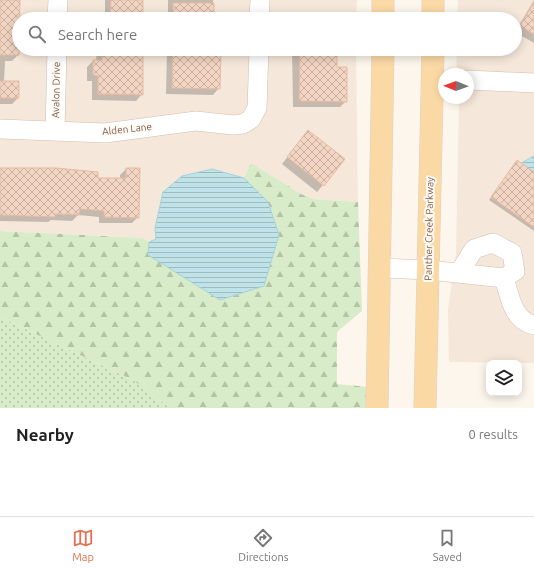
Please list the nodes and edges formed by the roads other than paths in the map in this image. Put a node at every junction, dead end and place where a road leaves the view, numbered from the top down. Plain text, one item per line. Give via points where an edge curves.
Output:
1 (58, 0) edge
2 (260, 0) edge
3 (383, 0) edge
4 (433, 0) edge
5 (57, 12) edge
6 (259, 12) edge
7 (383, 12) edge
8 (433, 12) edge
9 (57, 56) edge
10 (259, 56) edge
11 (383, 56) edge
12 (434, 56) edge
13 (438, 79) edge
14 (474, 80) edge
15 (534, 84) edge
16 (0, 129) edge
17 (55, 131) junction
18 (380, 268) junction
19 (428, 270) junction
20 (459, 273) junction
21 (504, 278) junction
22 (534, 325) edge
23 (377, 408) edge
24 (425, 408) edge

1 - 5 street
2 - 6 street
3 - 7 main road
4 - 8 main road
9 - 17 street, Avalon Drive
10 - 17 street, Alden Lane via 258,105 251,119 240,124 196,121 105,133
11 - 18 main road
12 - 13 main road, Panther Creek Parkway
13 - 19 main road, Panther Creek Parkway
14 - 15 street
16 - 17 street, Alden Lane
18 - 19 street
18 - 23 main road
19 - 20 street
19 - 24 main road, Panther Creek Parkway
20 - 21 street
20 - 21 street via 474,248 493,243 512,253 515,270
21 - 22 street via 516,314

